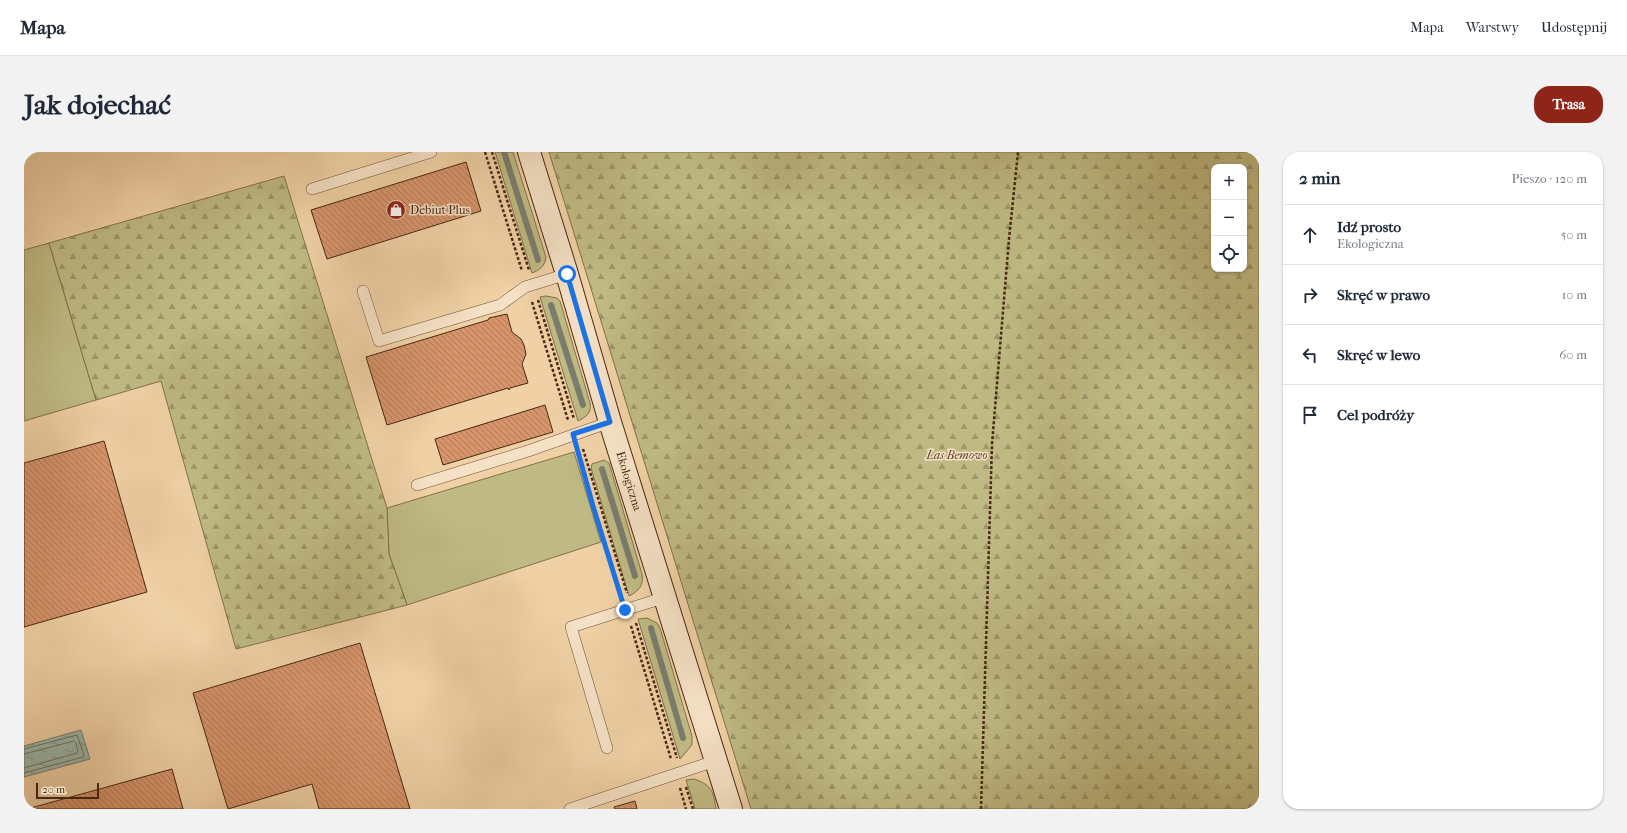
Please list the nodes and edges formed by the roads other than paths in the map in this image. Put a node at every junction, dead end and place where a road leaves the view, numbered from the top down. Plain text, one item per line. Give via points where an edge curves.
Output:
1 (431, 152) edge
2 (529, 152) edge
3 (312, 189) dead end
4 (567, 274) junction
5 (363, 292) dead end
6 (610, 422) junction
7 (417, 485) dead end
8 (666, 598) junction
9 (607, 748) dead end
10 (715, 761) junction
11 (570, 809) edge
12 (731, 809) edge

1 - 3 lane
2 - 4 street, Ekologiczna
4 - 5 lane via 530,286 500,305 379,341
4 - 6 street, Ekologiczna
6 - 7 lane via 528,451
6 - 8 street, Ekologiczna
8 - 9 lane via 571,626
8 - 10 street, Ekologiczna
10 - 11 lane
10 - 12 street, Ekologiczna

